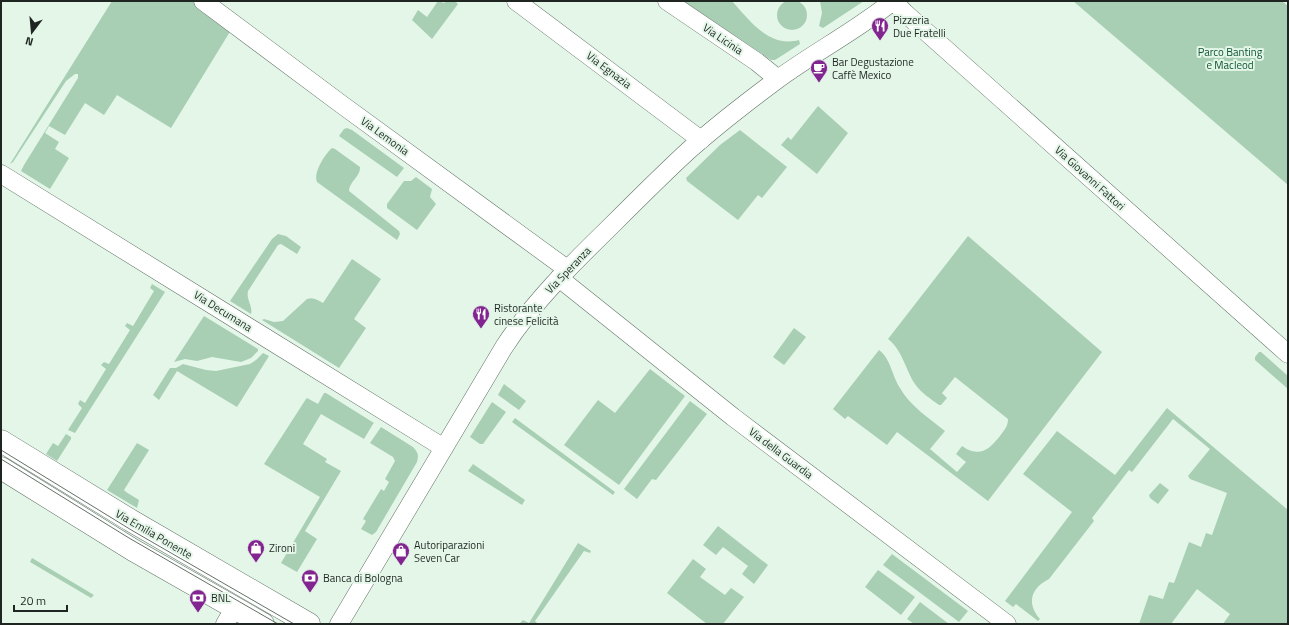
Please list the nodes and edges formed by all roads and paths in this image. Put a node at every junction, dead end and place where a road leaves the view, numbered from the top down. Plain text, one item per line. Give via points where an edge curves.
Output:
1 (203, 1) edge
2 (516, 1) edge
3 (667, 1) edge
4 (893, 1) edge
5 (778, 79) junction
6 (701, 140) junction
7 (1, 174) edge
8 (563, 273) junction
9 (1288, 354) edge
10 (1, 441) edge
11 (444, 448) junction
12 (1, 468) edge
13 (230, 616) edge
14 (264, 624) edge
15 (309, 624) edge
16 (339, 624) edge
17 (1007, 624) edge

1 - 8 street, Via Lemonia
2 - 6 street, Via Egnazia
3 - 5 street, Via Licinia
4 - 5 street, Via Speranza
4 - 9 street, Via Giovanni Fattori
5 - 6 street, Via Speranza
6 - 8 street, Via Speranza
7 - 11 street, Via Decumana
8 - 11 street, Via Speranza via 511,336
8 - 17 street, Via della Guardia via 733,417
10 - 15 main road, Via Emilia Ponente via 130,520
11 - 16 street, Via Speranza
12 - 13 main road, Via Emilia Ponente via 118,540
13 - 14 main road, Via Emilia Ponente

